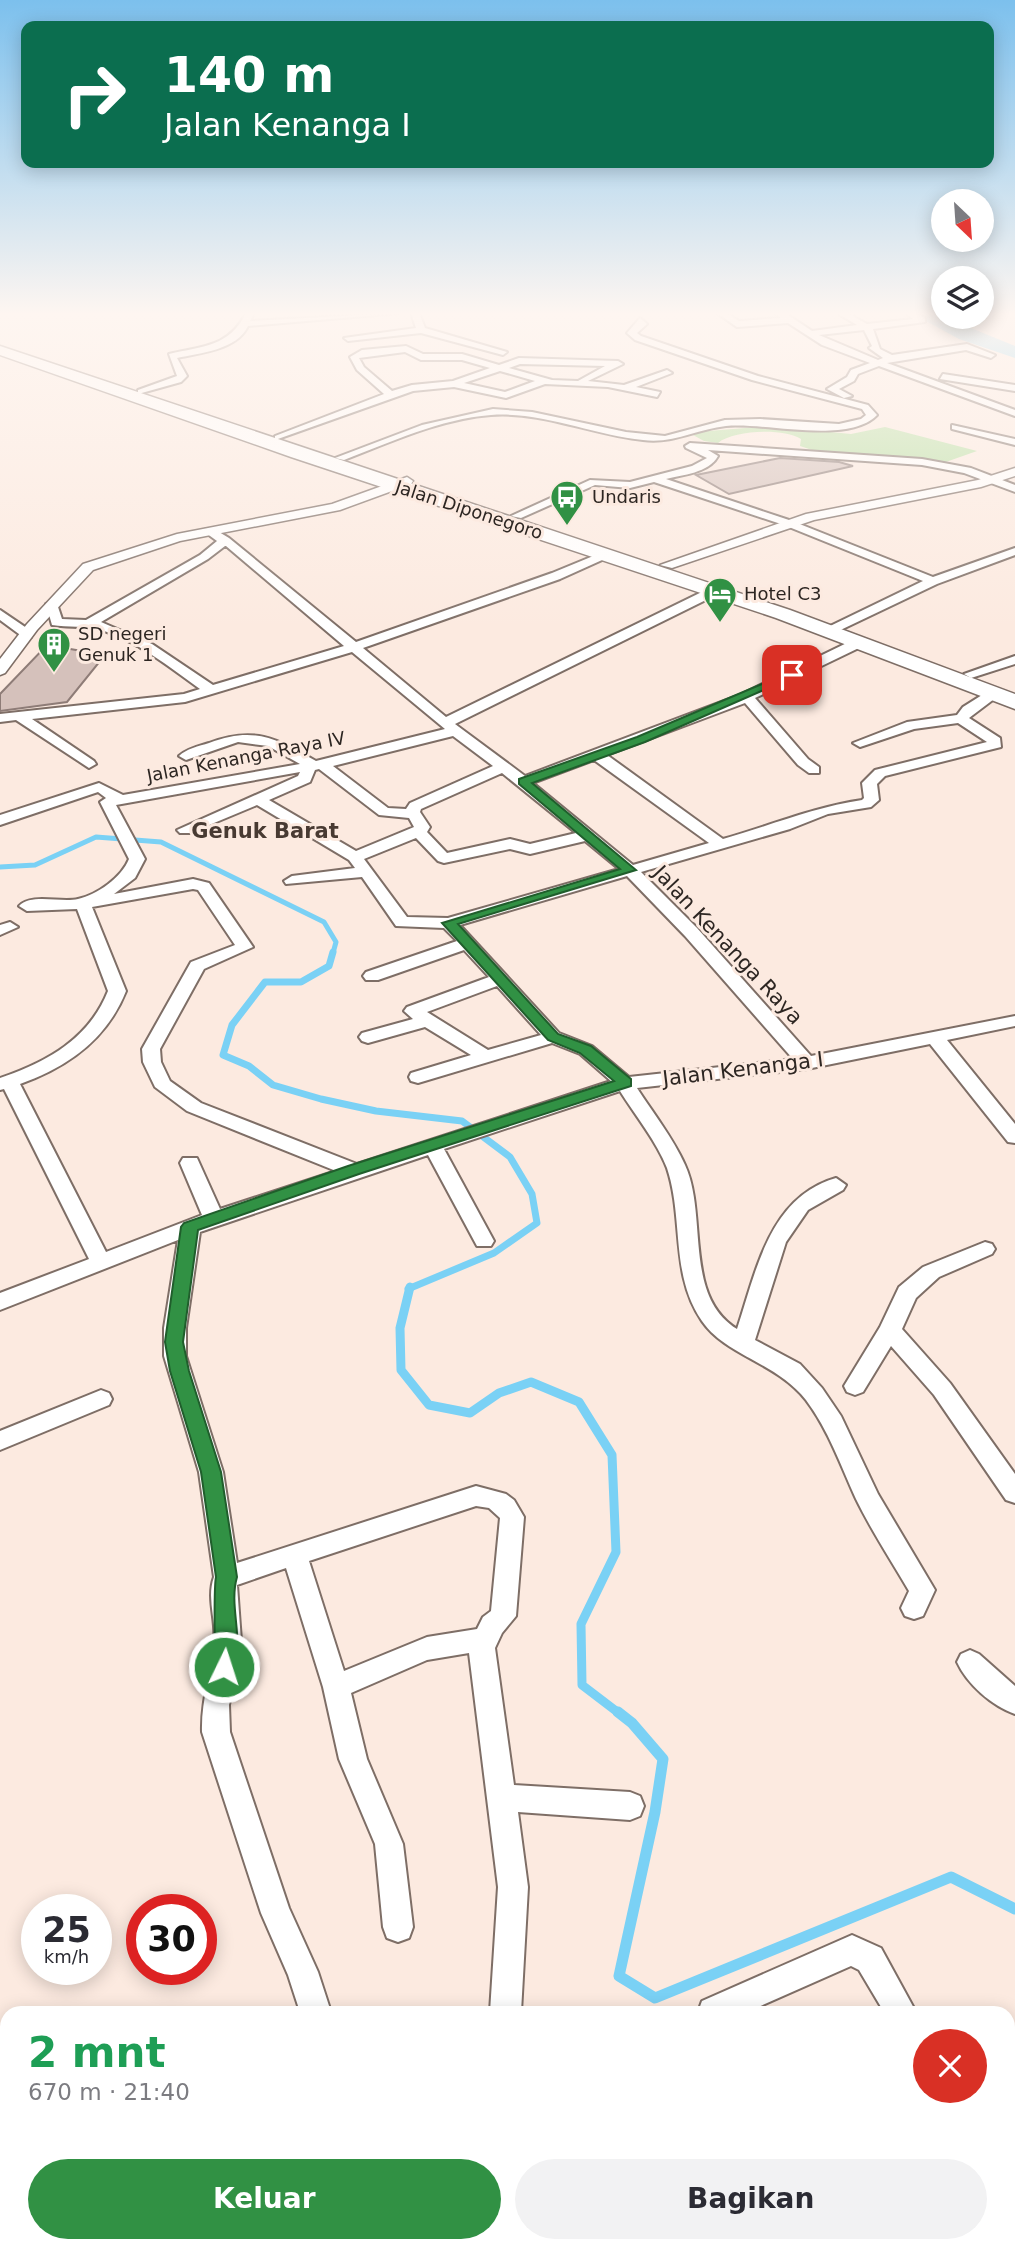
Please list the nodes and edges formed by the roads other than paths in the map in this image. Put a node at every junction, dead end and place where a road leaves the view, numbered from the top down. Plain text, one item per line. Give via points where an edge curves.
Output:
1 (208, 418) edge
2 (215, 418) edge
3 (336, 418) edge
4 (350, 418) edge
5 (467, 418) edge
6 (552, 418) edge
7 (870, 418) edge
8 (986, 425) dead end
9 (955, 427) dead end
10 (974, 432) junction
11 (283, 439) junction
12 (675, 439) junction
13 (1015, 442) edge
14 (690, 446) junction
15 (340, 458) junction
16 (1015, 472) edge
17 (654, 478) junction
18 (992, 480) junction
19 (402, 483) junction
20 (1015, 489) edge
21 (524, 522) junction
22 (788, 523) junction
23 (210, 531) junction
24 (225, 540) junction
25 (1012, 553) edge
26 (607, 554) junction
27 (667, 565) junction
28 (933, 581) junction
29 (715, 591) junction
30 (48, 608) junction
31 (0, 614) edge
32 (89, 623) junction
33 (834, 628) junction
34 (29, 631) junction
35 (860, 642) junction
36 (354, 647) junction
37 (1015, 660) edge
38 (0, 670) edge
39 (971, 674) junction
40 (209, 689) junction
41 (1005, 693) edge
42 (747, 697) junction
43 (1015, 702) edge
44 (20, 717) junction
45 (0, 718) edge
46 (961, 719) junction
47 (450, 727) junction
48 (860, 743) dead end
49 (597, 755) junction
50 (186, 756) dead end
51 (89, 764) dead end
52 (315, 765) junction
53 (503, 767) junction
54 (814, 770) dead end
55 (523, 782) junction
56 (120, 799) junction
57 (258, 799) junction
58 (412, 814) junction
59 (0, 820) edge
60 (186, 830) dead end
61 (121, 831) joint
62 (418, 831) junction
63 (589, 835) junction
64 (721, 845) junction
65 (355, 857) junction
66 (136, 859) joint
67 (630, 870) junction
68 (365, 872) junction
69 (292, 881) dead end
70 (83, 904) junction
71 (27, 906) dead end
72 (449, 923) junction
73 (468, 943) junction
74 (372, 976) dead end
75 (501, 978) junction
76 (425, 1021) junction
77 (1015, 1021) edge
78 (368, 1037) dead end
79 (553, 1037) junction
80 (935, 1038) junction
81 (486, 1057) junction
82 (807, 1063) junction
83 (418, 1077) dead end
84 (5, 1083) edge
85 (625, 1083) junction
86 (1015, 1137) edge
87 (433, 1146) junction
88 (190, 1163) dead end
89 (353, 1170) junction
90 (836, 1185) dead end
91 (202, 1223) junction
92 (484, 1241) dead end
93 (985, 1249) dead end
94 (101, 1262) junction
95 (0, 1302) edge
96 (890, 1329) junction
97 (743, 1344) junction
98 (855, 1386) dead end
99 (101, 1399) dead end
100 (0, 1441) edge
101 (1015, 1493) edge
102 (295, 1557) junction
103 (227, 1577) junction
104 (914, 1608) dead end
105 (484, 1641) junction
106 (970, 1662) dead end
107 (336, 1687) junction
108 (1015, 1702) edge
109 (504, 1798) junction
110 (630, 1806) dead end
111 (398, 1927) dead end
112 (313, 2006) edge
113 (506, 2006) edge
114 (726, 2006) edge
115 (897, 2006) edge

1 - 19 highway, Jalan Diponegoro
2 - 11 highway
3 - 11 street
4 - 11 street
5 - 15 street
6 - 12 street via 608,433
7 - 12 street via 854,425 736,423 701,428
8 - 10 street
9 - 10 street
10 - 13 street
11 - 15 highway
12 - 14 street
14 - 17 street via 713,456 711,460
14 - 18 street via 922,462
15 - 19 highway
16 - 18 street
17 - 21 street via 626,486 594,481
17 - 22 street
18 - 20 street
18 - 22 street
19 - 21 highway, Jalan Diponegoro
19 - 23 street via 318,511
21 - 26 highway, Jalan Diponegoro
21 - 27 highway, Jalan Diponegoro
22 - 27 street
22 - 28 street
23 - 24 street, Jalan Kenanga Raya
23 - 30 street via 88,567
24 - 32 street via 204,557
24 - 36 street, Jalan Kenanga Raya
25 - 28 street
26 - 29 highway, Jalan Diponegoro
26 - 36 street
27 - 33 highway, Jalan Diponegoro
28 - 33 street
29 - 33 highway, Jalan Diponegoro
29 - 47 street, Jalan Kenanga Raya IV
30 - 32 street via 56,622
30 - 34 street
31 - 34 street
32 - 40 street via 138,640
33 - 35 highway, Jalan Diponegoro
33 - 39 highway, Jalan Diponegoro
34 - 38 street
35 - 41 highway, Jalan Diponegoro
35 - 42 street
36 - 40 street
36 - 47 street, Jalan Kenanga Raya
37 - 39 street
39 - 41 highway, Jalan Diponegoro
40 - 44 street via 157,703
41 - 43 highway, Jalan Diponegoro
41 - 46 street via 968,710
42 - 49 street
42 - 54 street
44 - 45 street
44 - 51 street
46 - 48 street via 912,725
46 - 64 street via 996,744 880,773 869,783 872,800 866,804 825,810
47 - 52 street, Jalan Kenanga Raya IV
47 - 53 street, Jalan Kenanga Raya
49 - 55 street
49 - 64 street
50 - 52 street via 238,737 271,742
52 - 56 street, Jalan Kenanga Raya IV
52 - 57 street via 305,779
52 - 58 street via 384,812
53 - 55 street, Jalan Kenanga Raya
53 - 58 street via 415,806
55 - 63 street, Jalan Kenanga Raya
56 - 59 street via 99,787
56 - 61 street via 106,803
57 - 60 street
57 - 65 street
58 - 62 street via 422,827
61 - 66 street
62 - 63 street via 444,858 510,844 530,849
62 - 65 street
63 - 67 street, Jalan Kenanga Raya
64 - 67 street
65 - 68 street
66 - 70 street via 134,869 116,886
67 - 72 street
67 - 82 street, Jalan Kenanga Raya
68 - 69 street
68 - 72 street via 404,923
70 - 71 street
70 - 84 street via 117,991 113,1005 92,1034 67,1056
70 - 89 street via 202,886 246,946 197,966 152,1045 152,1062 162,1083 194,1107
72 - 73 street
73 - 74 street
73 - 75 street
75 - 76 street via 414,1009 413,1014
75 - 79 street
76 - 78 street
76 - 81 street
77 - 80 street, Jalan Kenanga I
79 - 81 street
79 - 85 street via 586,1050
80 - 82 street, Jalan Kenanga I
80 - 86 street
81 - 83 street
82 - 85 street, Jalan Kenanga I
84 - 94 street
85 - 87 street, Jalan Kenanga I
85 - 97 street via 668,1151 681,1182 697,1291 724,1333
87 - 89 street, Jalan Kenanga I
87 - 92 street
88 - 91 street
89 - 91 street, Jalan Kenanga I
90 - 97 street via 801,1205 776,1241
91 - 94 street, Jalan Kenanga I
91 - 103 street via 175,1328 175,1356 211,1472
93 - 96 street via 947,1263 917,1283 907,1293
94 - 95 street, Jalan Kenanga I
96 - 98 street
96 - 101 street via 942,1389
97 - 104 street via 792,1370 822,1405 869,1500 922,1590
99 - 100 street
102 - 103 street
102 - 105 street via 476,1496 506,1504 512,1517 503,1616
102 - 107 street
103 - 112 street via 223,1588 228,1641 215,1705 216,1732 276,1913
105 - 107 street via 434,1647
105 - 109 street
106 - 108 street
107 - 111 street via 354,1759 389,1844
109 - 110 street
109 - 113 street via 513,1887
114 - 115 street via 852,1950 870,1959

